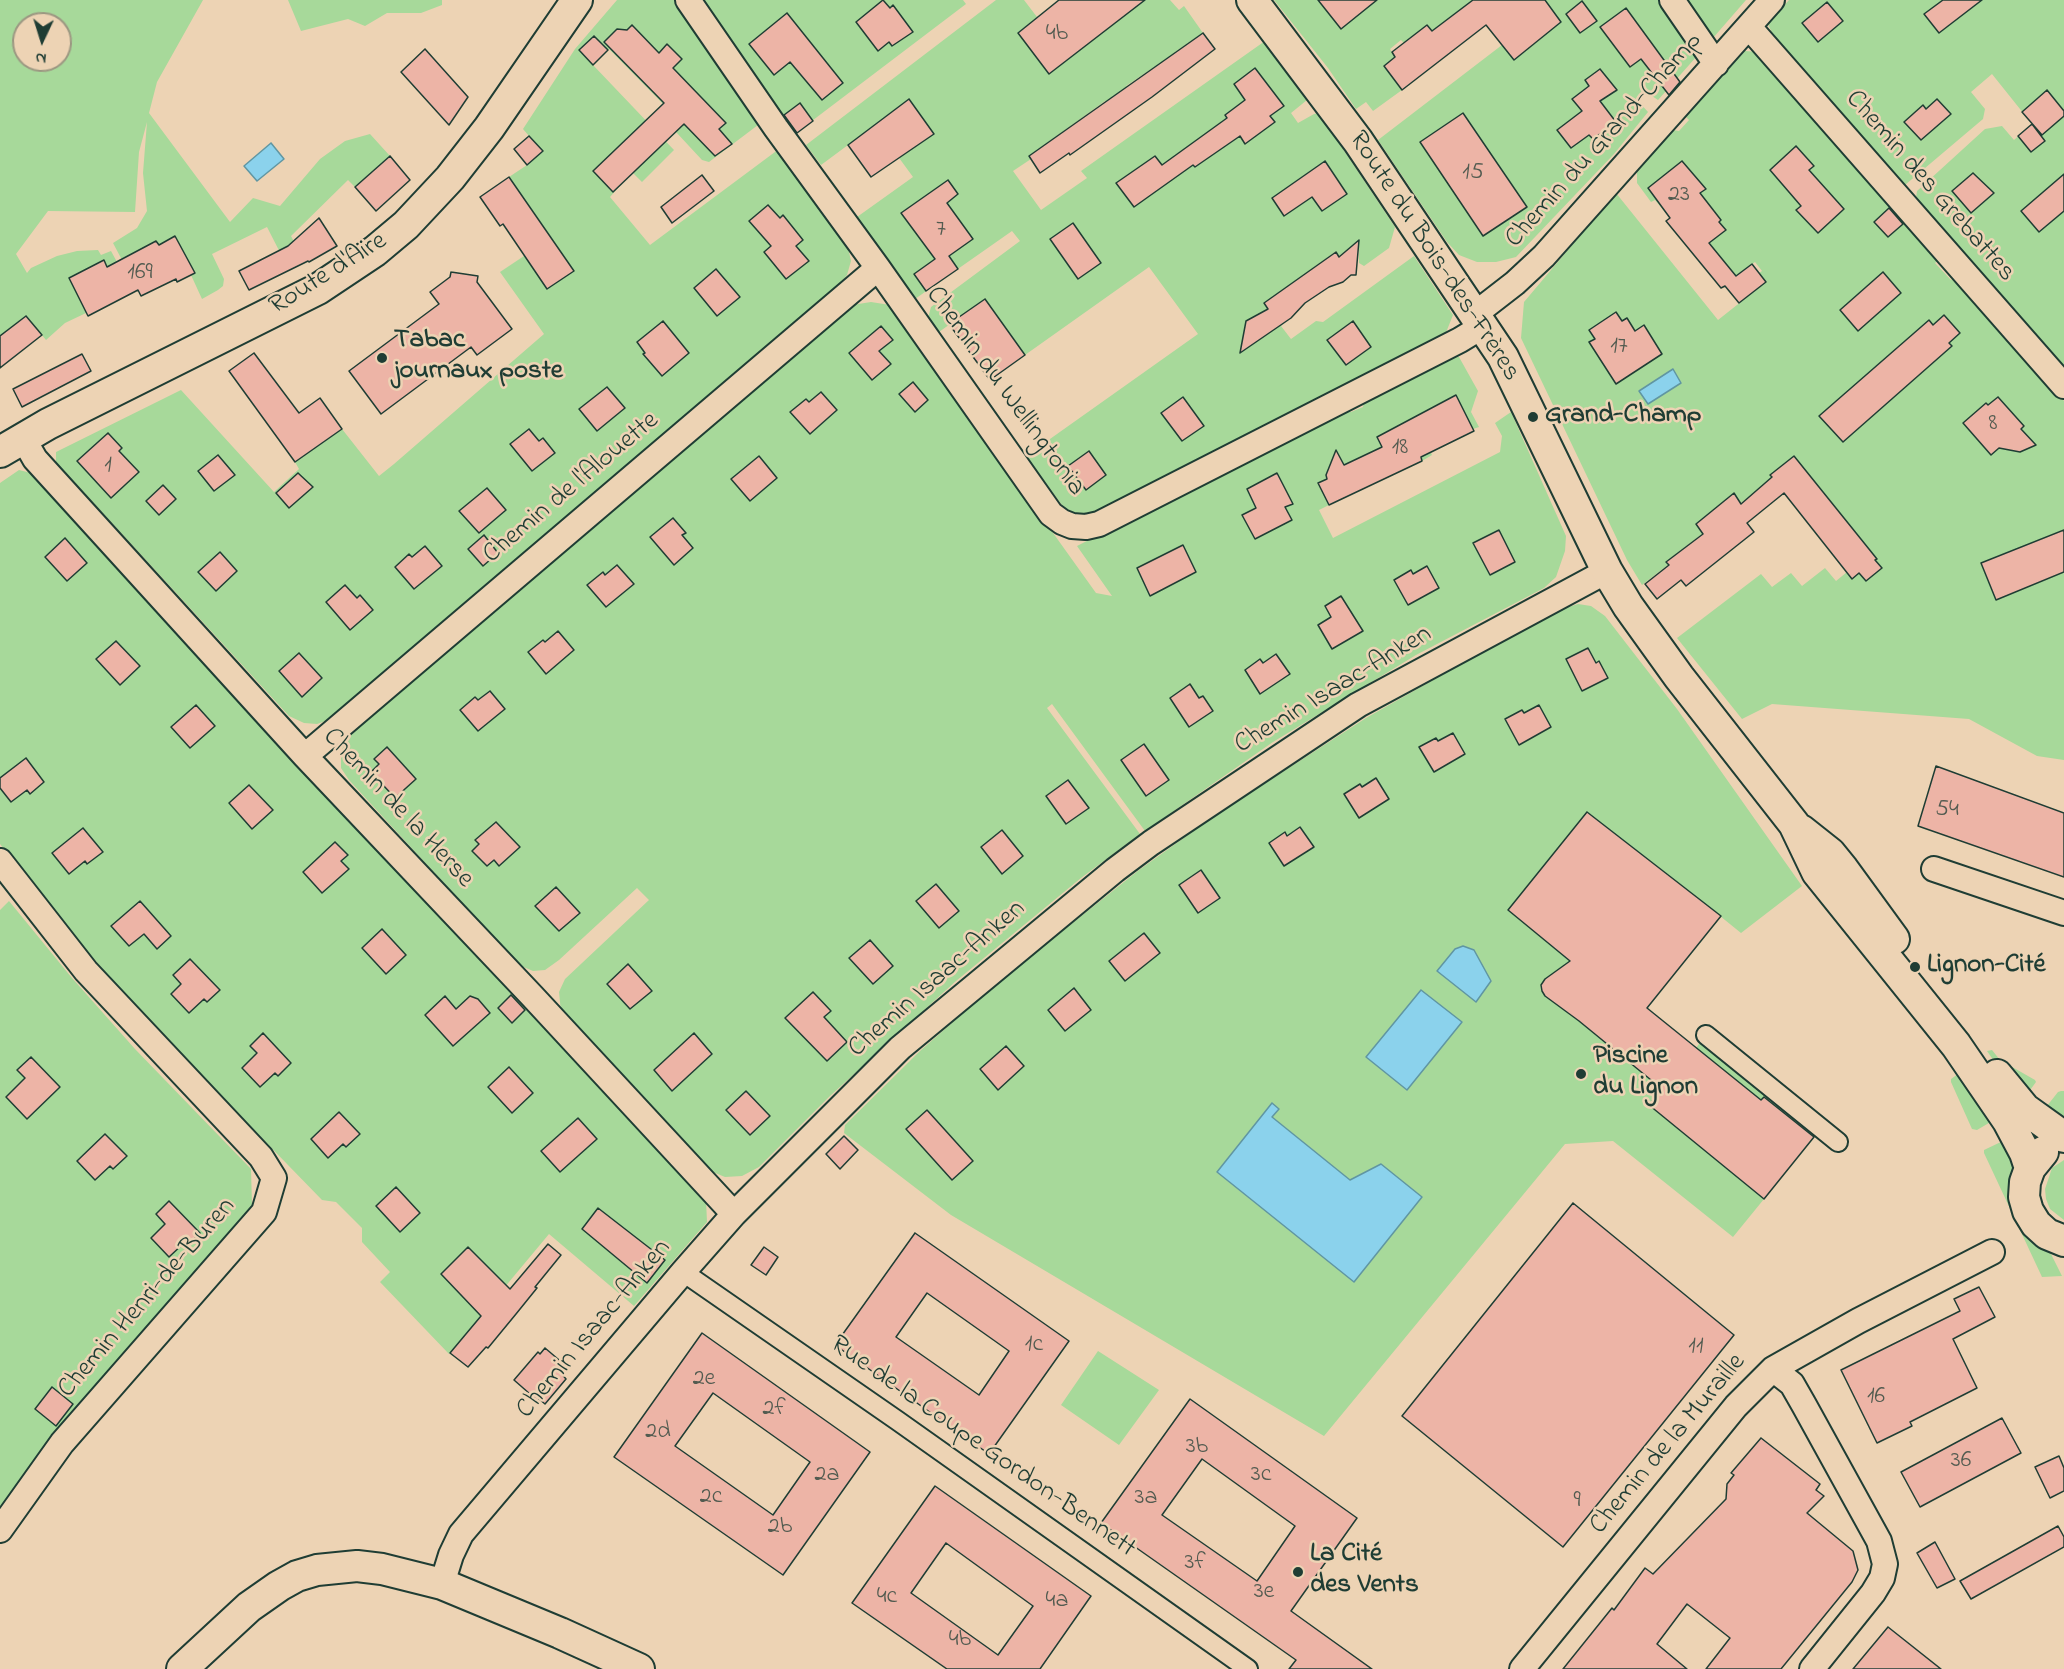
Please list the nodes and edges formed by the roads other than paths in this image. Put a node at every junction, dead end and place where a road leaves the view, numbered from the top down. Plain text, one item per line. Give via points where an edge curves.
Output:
1 (577, 0) edge
2 (688, 0) edge
3 (1252, 0) edge
4 (1672, 0) edge
5 (1772, 0) edge
6 (1749, 27) junction
7 (1716, 64) junction
8 (878, 268) junction
9 (1479, 320) junction
10 (2064, 386) edge
11 (12, 445) edge
12 (1606, 571) junction
13 (305, 756) junction
14 (1794, 824) junction
15 (0, 861) edge
16 (1934, 869) dead end
17 (2064, 913) edge
18 (1706, 1035) dead end
19 (2064, 1139) edge
20 (1838, 1142) dead end
21 (2030, 1168) junction
22 (734, 1214) junction
23 (2063, 1244) edge
24 (1992, 1252) dead end
25 (683, 1272) junction
26 (1773, 1369) junction
27 (0, 1530) edge
28 (442, 1584) junction
29 (182, 1669) edge
30 (639, 1669) edge
31 (1248, 1669) edge
32 (1522, 1669) edge
33 (1812, 1669) edge

1 - 11 street, Route d'Aïre via 450,178 375,251 318,289
2 - 8 street, Chemin du Wellingtonia
3 - 9 street, Route du Bois-des-Frères via 1358,141
4 - 7 street
5 - 6 street, Chemin du Grand-Champ
6 - 7 street, Chemin du Grand-Champ
6 - 10 street, Chemin des Grebattes
7 - 9 street, Chemin du Grand-Champ via 1544,256
8 - 9 street, Chemin du Wellingtonia via 1051,514 1072,526 1100,524 1460,340
8 - 13 street, Chemin de l'Alouette
9 - 12 street, Route du Bois-des-Frères via 1503,357
11 - 13 street, Chemin de la Herse via 35,459
12 - 14 street, Route du Bois-des-Frères via 1672,668
12 - 22 street, Chemin Isaac-Anken via 1358,705 1115,870 900,1048
13 - 22 street, Chemin de la Herse
14 - 19 street, Route du Bois-des-Frères via 1844,869 2025,1109
14 - 21 street, Route du Bois-des-Frères via 1817,872 1956,1046 2008,1122
15 - 27 street, Chemin Henri-de-Buren via 86,971 261,1157 274,1178 264,1212 62,1443
16 - 17 street
18 - 20 street
19 - 21 street via 2039,1155
21 - 23 street via 2024,1197 2028,1211 2036,1224
22 - 25 street, Chemin Isaac-Anken
24 - 26 street, Chemin de la Muraille
25 - 28 street, Chemin Isaac-Anken via 461,1534
25 - 31 street, Rue de la Coupe Gordon-Bennett
26 - 32 street, Chemin de la Muraille via 1736,1406
26 - 33 street via 1792,1384 1879,1541 1885,1564 1873,1593
28 - 29 street via 357,1566 297,1576 265,1594
28 - 30 street

